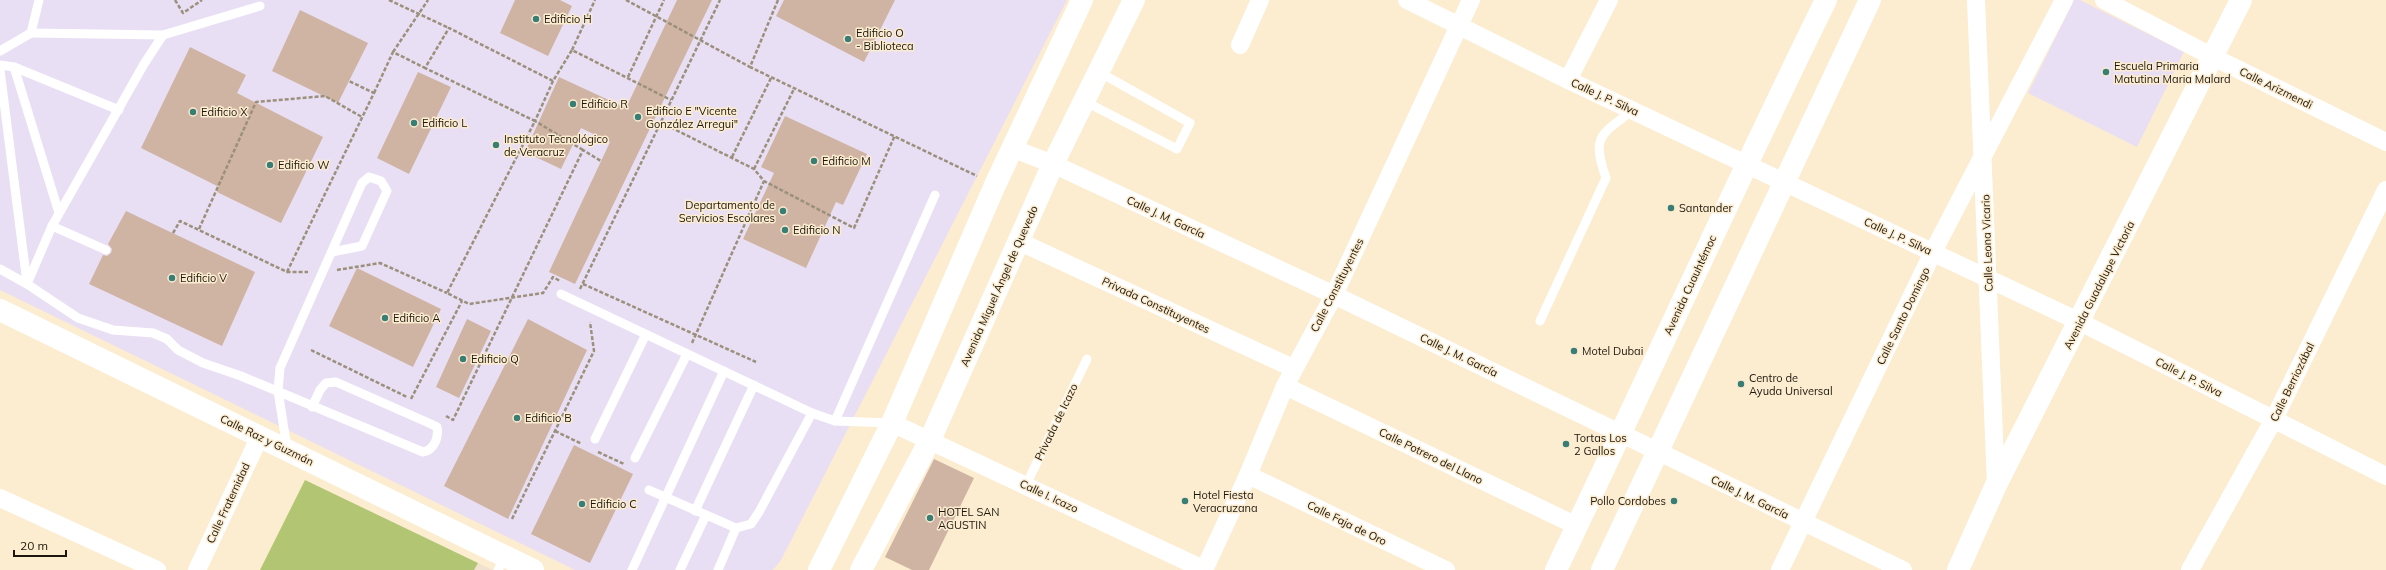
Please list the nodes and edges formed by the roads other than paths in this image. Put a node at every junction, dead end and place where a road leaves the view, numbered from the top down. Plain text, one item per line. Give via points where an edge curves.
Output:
1 (39, 0) edge
2 (1082, 0) edge
3 (1134, 0) edge
4 (1260, 0) edge
5 (1408, 0) edge
6 (1471, 0) edge
7 (1609, 0) edge
8 (1826, 0) edge
9 (1870, 0) edge
10 (1976, 0) edge
11 (2064, 0) edge
12 (2104, 0) edge
13 (2242, 0) edge
14 (260, 6) dead end
15 (1460, 24) junction
16 (31, 33) junction
17 (163, 35) junction
18 (1240, 45) dead end
19 (0, 51) edge
20 (2213, 57) junction
21 (0, 65) edge
22 (14, 67) junction
23 (0, 70) edge
24 (1098, 72) junction
25 (1568, 80) junction
26 (1084, 101) junction
27 (119, 110) junction
28 (1634, 110) junction
29 (2386, 142) edge
30 (5, 144) edge
31 (1012, 148) junction
32 (1984, 152) junction
33 (1746, 162) junction
34 (1053, 164) junction
35 (1783, 182) junction
36 (2386, 190) edge
37 (934, 195) dead end
38 (59, 213) junction
39 (52, 226) junction
40 (1020, 242) junction
41 (106, 250) dead end
42 (332, 252) junction
43 (1933, 252) junction
44 (0, 269) edge
45 (1988, 279) junction
46 (27, 284) junction
47 (560, 294) dead end
48 (1334, 295) junction
49 (1, 312) edge
50 (1540, 321) dead end
51 (2080, 322) junction
52 (646, 334) junction
53 (687, 354) junction
54 (1087, 359) dead end
55 (1293, 368) junction
56 (724, 371) junction
57 (754, 385) junction
58 (1285, 386) junction
59 (278, 391) junction
60 (312, 407) junction
61 (812, 413) junction
62 (2274, 419) junction
63 (836, 421) junction
64 (892, 423) junction
65 (1621, 434) junction
66 (260, 436) junction
67 (594, 439) dead end
68 (930, 440) junction
69 (287, 449) junction
70 (1658, 452) junction
71 (635, 458) dead end
72 (1248, 475) junction
73 (2386, 476) edge
74 (1026, 485) junction
75 (1996, 486) junction
76 (649, 490) dead end
77 (0, 498) edge
78 (665, 498) junction
79 (695, 511) junction
80 (706, 515) junction
81 (1804, 522) junction
82 (1577, 526) junction
83 (736, 528) junction
84 (833, 542) junction
85 (501, 563) edge
86 (157, 570) edge
87 (197, 570) edge
88 (533, 570) edge
89 (632, 570) edge
90 (680, 570) edge
91 (718, 570) edge
92 (803, 570) edge
93 (819, 570) edge
94 (861, 570) edge
95 (1204, 570) edge
96 (1446, 570) edge
97 (1556, 570) edge
98 (1602, 570) edge
99 (1780, 570) edge
100 (1903, 570) edge
101 (1958, 570) edge
102 (2190, 570) edge

1 - 16 lane
2 - 31 main road
3 - 24 main road, Avenida Miguel Ángel de Quevedo
4 - 18 street
5 - 15 street, Calle J. P. Silva
6 - 15 street, Calle Constituyentes
7 - 25 street
8 - 33 main road, Avenida Cuauhtémoc
9 - 35 main road
10 - 32 street, Calle Leona Vicario
11 - 32 street, Calle Santo Domingo
12 - 20 street, Calle Arizmendi
13 - 20 main road, Avenida Guadalupe Victoria
14 - 17 lane
15 - 25 street, Calle J. P. Silva
15 - 48 street, Calle Constituyentes
16 - 17 lane
16 - 19 lane
17 - 27 lane
20 - 29 street, Calle Arizmendi
20 - 51 main road, Avenida Guadalupe Victoria
21 - 22 lane
22 - 27 lane
22 - 38 lane
23 - 30 lane
24 - 26 main road, Avenida Miguel Ángel de Quevedo
24 - 26 lane via 1190,123 1177,148
25 - 28 street, Calle J. P. Silva
26 - 34 main road, Avenida Miguel Ángel de Quevedo
27 - 38 lane
28 - 33 street, Calle J. P. Silva
28 - 50 lane via 1602,134 1598,145 1599,158 1606,178
30 - 46 lane
31 - 34 street, Calle J. M. García
31 - 64 main road
32 - 43 street, Calle Santo Domingo
32 - 45 street, Calle Leona Vicario
33 - 35 street, Calle J. P. Silva
33 - 65 main road, Avenida Cuauhtémoc
34 - 40 main road, Avenida Miguel Ángel de Quevedo
34 - 48 street, Calle J. M. García
35 - 43 street, Calle J. P. Silva
35 - 70 main road
36 - 62 street, Calle Berriozábal
37 - 63 lane
38 - 39 lane
39 - 41 lane
39 - 46 lane
40 - 55 street, Privada Constituyentes
40 - 68 main road, Avenida Miguel Ángel de Quevedo
42 - 42 lane via 356,248 365,242 387,191 381,181 369,177 362,183
42 - 59 lane via 280,368
43 - 45 street, Calle J. P. Silva
43 - 81 street, Calle Santo Domingo
44 - 46 lane
45 - 51 street, Calle J. P. Silva
45 - 75 street, Calle Leona Vicario
46 - 59 lane via 78,318 113,330 153,333 167,339 178,350 202,363
47 - 52 lane
48 - 55 street, Calle Constituyentes
48 - 65 street, Calle J. M. García
49 - 66 main road, Calle Raz y Guzmán
51 - 62 street, Calle J. P. Silva
51 - 75 main road, Avenida Guadalupe Victoria
52 - 53 lane
52 - 67 lane
53 - 56 lane
53 - 71 lane
54 - 74 lane, Privada de Icazo
55 - 58 street, Calle Constituyentes
56 - 57 lane
56 - 78 lane
57 - 61 lane
57 - 79 lane
58 - 72 street, Calle Constituyentes
58 - 82 street, Calle Potrero del Llano
59 - 60 lane
59 - 69 lane
60 - 60 lane via 423,452 433,447 438,434 432,424 336,382 326,383
61 - 63 lane
61 - 83 lane via 759,512 751,524
62 - 73 street, Calle J. P. Silva
62 - 102 street, Calle Berriozábal
63 - 64 lane
64 - 68 street, Calle I. Icazo
64 - 84 main road
65 - 70 street, Calle J. M. García
65 - 82 main road, Avenida Cuauhtémoc
66 - 69 main road, Calle Raz y Guzmán
66 - 87 street, Calle Fraternidad
68 - 74 street, Calle I. Icazo
68 - 94 main road, Avenida Miguel Ángel de Quevedo
69 - 85 main road, Calle Raz y Guzmán
70 - 81 street, Calle J. M. García
70 - 98 main road
72 - 95 street, Calle Constituyentes
72 - 96 street, Calle Faja de Oro
74 - 95 street, Calle I. Icazo
75 - 101 main road, Avenida Guadalupe Victoria
76 - 78 lane
77 - 86 street
78 - 79 lane
78 - 89 lane
79 - 80 lane
80 - 83 lane
80 - 90 lane
81 - 99 street, Calle Santo Domingo
81 - 100 street, Calle J. M. García
82 - 97 main road, Avenida Cuauhtémoc
83 - 91 lane
84 - 92 main road
84 - 93 main road
85 - 88 main road, Calle Raz y Guzmán

